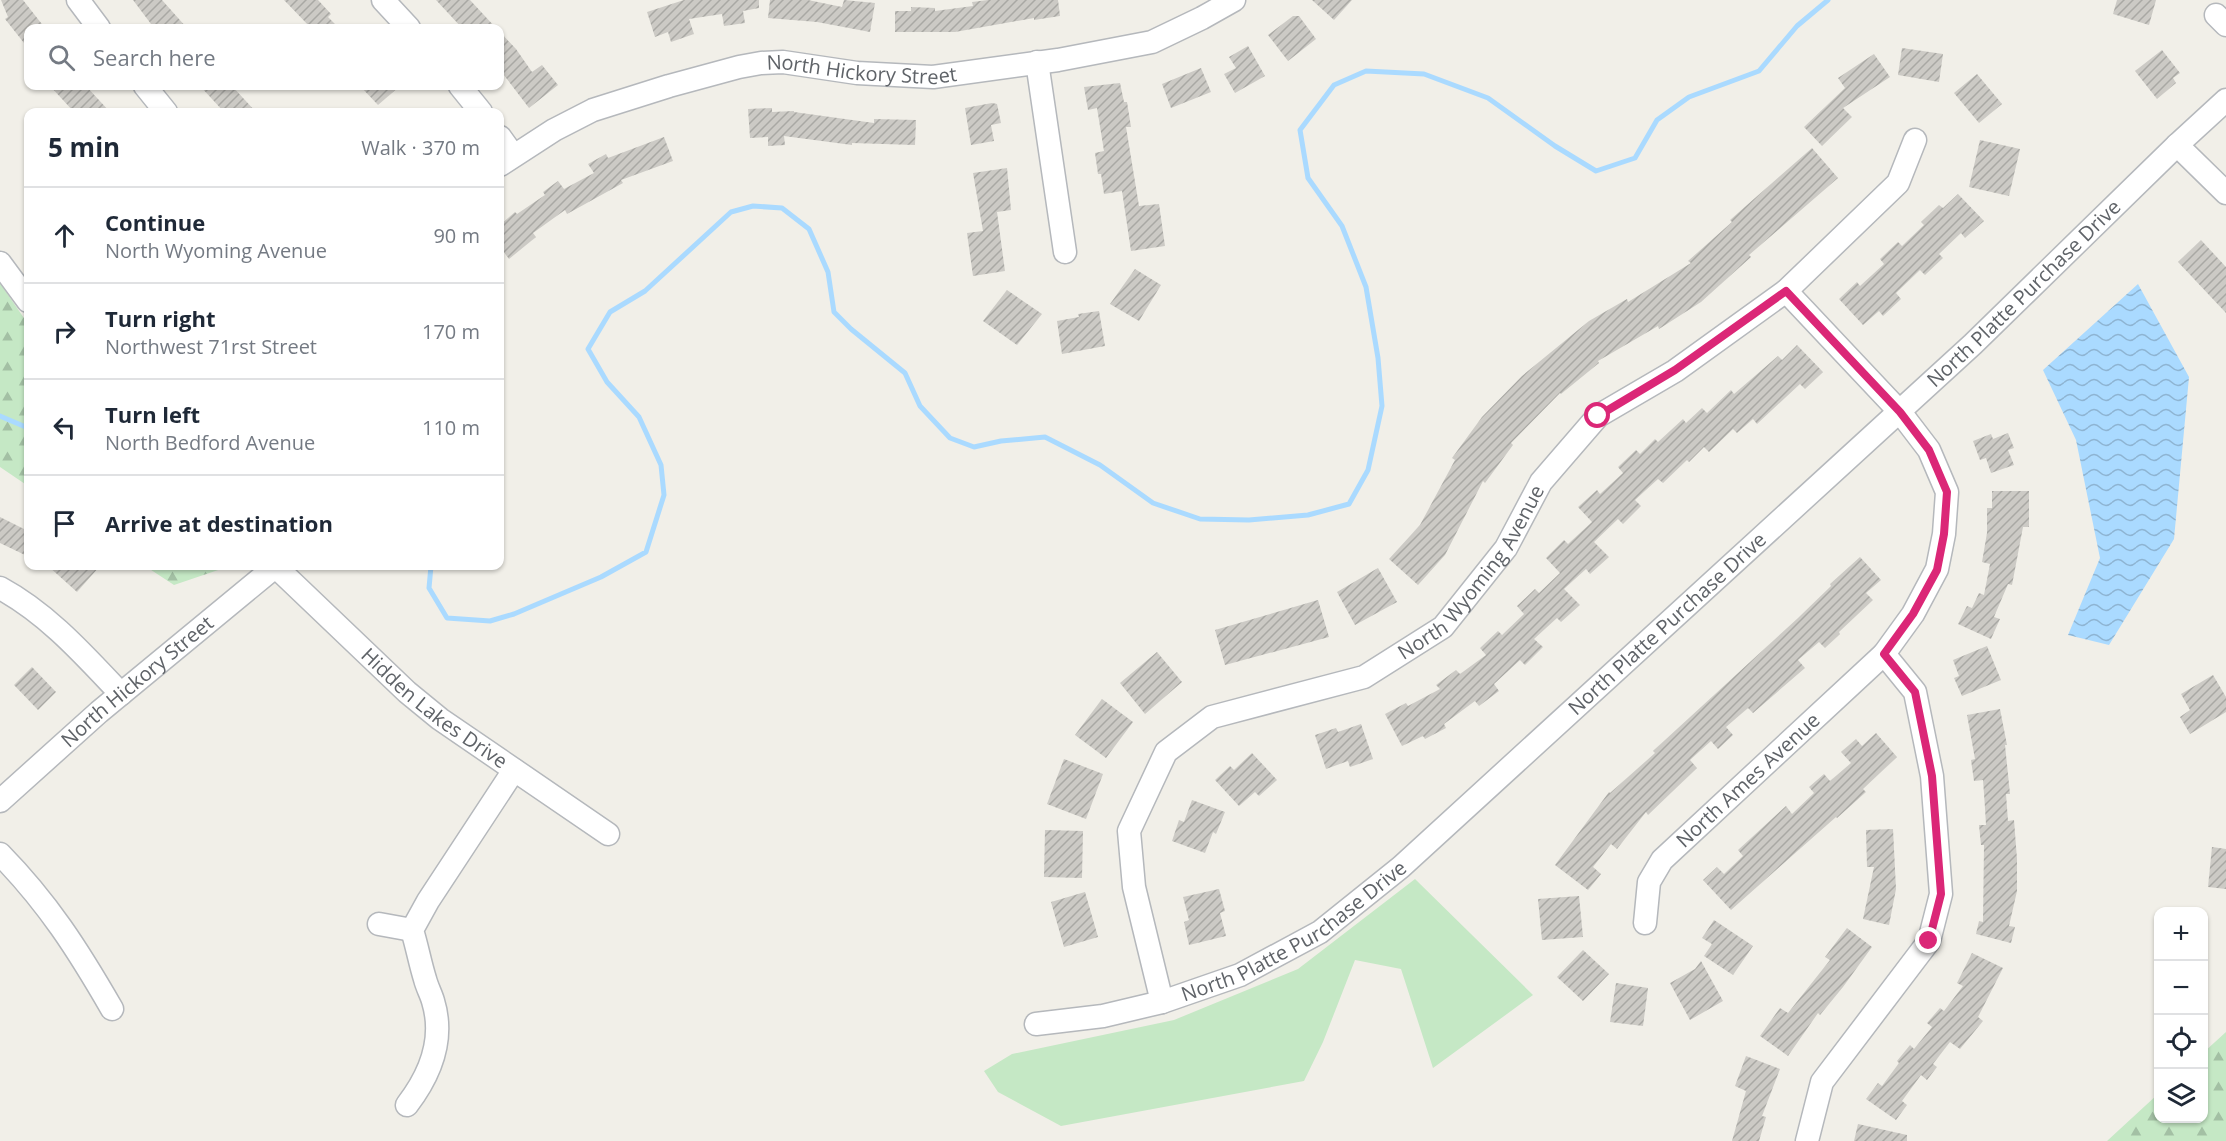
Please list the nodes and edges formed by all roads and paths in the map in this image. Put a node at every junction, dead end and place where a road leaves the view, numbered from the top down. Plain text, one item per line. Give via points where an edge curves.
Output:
1 (78, 0) edge
2 (1234, 0) edge
3 (387, 2) edge
4 (96, 24) edge
5 (406, 24) edge
6 (1037, 62) junction
7 (148, 90) edge
8 (463, 90) edge
9 (2226, 100) edge
10 (163, 108) edge
11 (478, 108) edge
12 (1915, 140) dead end
13 (2177, 145) junction
14 (506, 160) edge
15 (2226, 193) edge
16 (1065, 252) dead end
17 (0, 263) edge
18 (1786, 291) junction
19 (24, 296) edge
20 (1900, 412) junction
21 (271, 570) edge
22 (280, 570) edge
23 (0, 588) edge
24 (1884, 654) junction
25 (121, 694) junction
26 (514, 770) junction
27 (0, 801) edge
28 (608, 834) dead end
29 (0, 854) edge
30 (1644, 923) dead end
31 (379, 924) dead end
32 (412, 930) junction
33 (1161, 1002) junction
34 (112, 1009) dead end
35 (1036, 1024) dead end
36 (406, 1105) dead end
37 (1807, 1141) edge

1 - 4 street
2 - 6 street, North Hickory Street via 1152,42
3 - 5 street
6 - 14 street, North Hickory Street via 933,77 760,63 593,110
6 - 16 street
7 - 10 street
8 - 11 street
9 - 13 street, North Platte Purchase Drive
12 - 18 street, North Wyoming Avenue via 1898,183
13 - 15 street
13 - 20 street, North Platte Purchase Drive
17 - 19 street
18 - 20 street, North Ames Avenue
18 - 33 street, North Wyoming Avenue via 1675,370 1598,416 1541,483 1506,548 1443,627 1364,677 1212,717 1166,752 1129,831 1134,887
20 - 24 street, North Ames Avenue via 1929,450 1947,492 1937,570 1913,614
20 - 33 street, North Platte Purchase Drive via 1401,867 1320,932 1240,975
21 - 25 street, North Hickory Street
22 - 26 street, Hidden Lakes Drive via 406,692
23 - 25 street via 70,640
24 - 30 street, North Ames Avenue via 1662,860 1649,882
24 - 37 street via 1915,692 1932,776 1941,894 1929,941 1822,1082
25 - 27 street, North Hickory Street
26 - 28 street, Hidden Lakes Drive
26 - 32 street
29 - 34 street via 56,918
31 - 32 street
32 - 36 street via 437,1024 430,1068
33 - 35 street, North Platte Purchase Drive via 1103,1016

